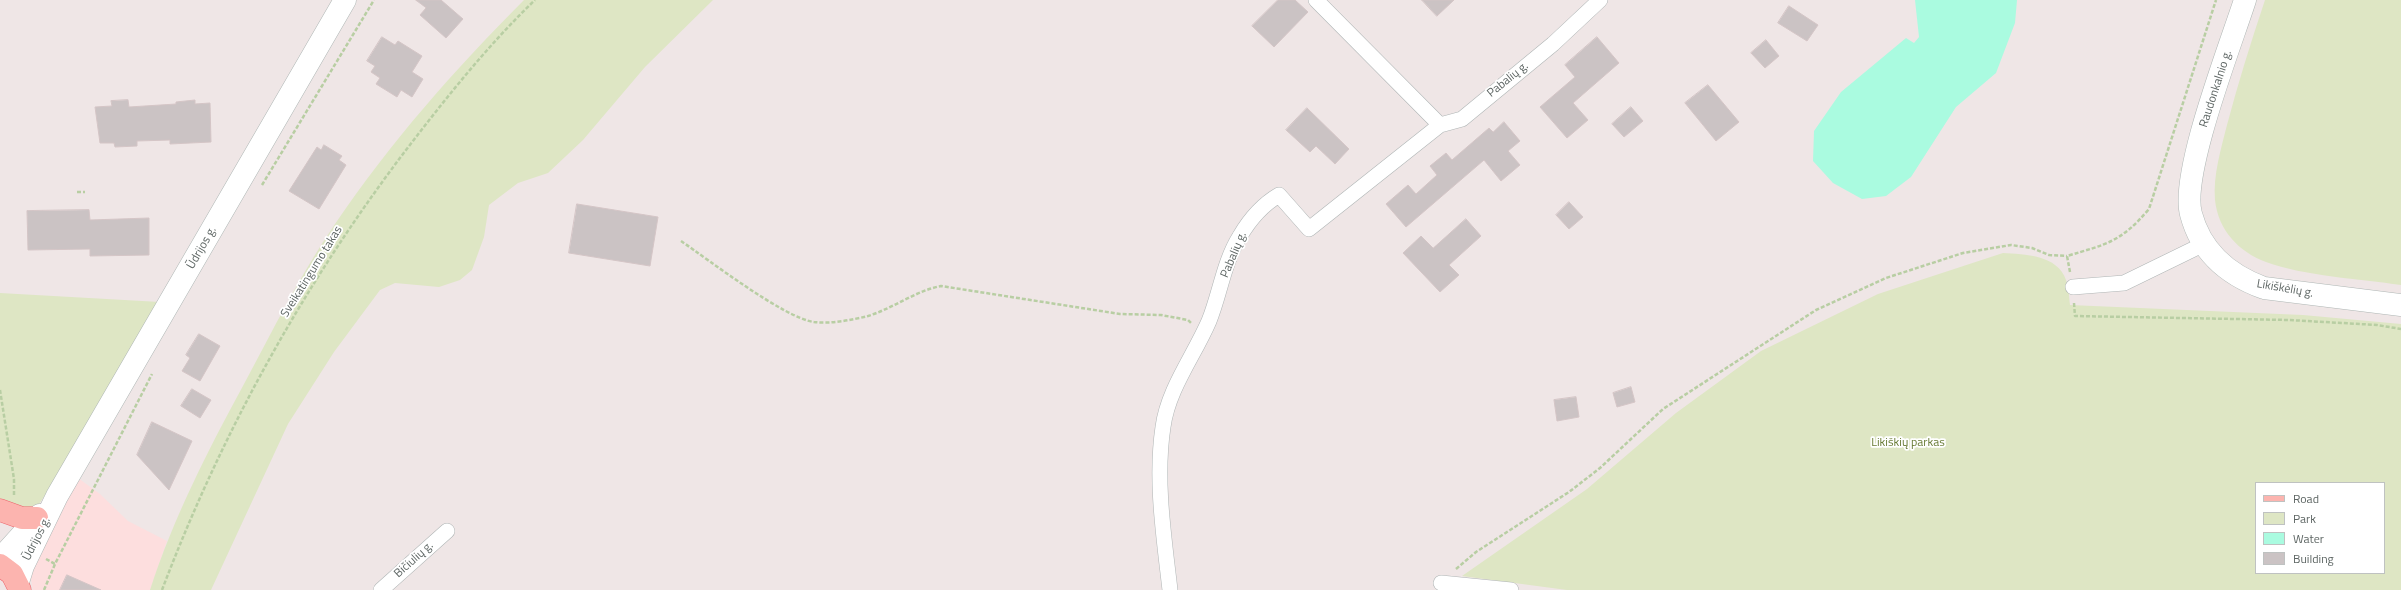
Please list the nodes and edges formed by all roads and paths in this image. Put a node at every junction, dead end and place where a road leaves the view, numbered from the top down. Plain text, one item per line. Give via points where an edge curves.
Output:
1 (345, 0) edge
2 (374, 0) edge
3 (535, 0) edge
4 (1316, 0) edge
5 (1600, 0) edge
6 (2245, 0) edge
7 (1440, 125) junction
8 (2191, 179) joint
9 (259, 190) dead end
10 (77, 192) dead end
11 (84, 192) dead end
12 (681, 241) dead end
13 (2204, 244) junction
14 (2067, 256) dead end
15 (2073, 287) dead end
16 (2401, 305) edge
17 (1202, 334) junction
18 (156, 367) dead end
19 (0, 390) edge
20 (57, 496) junction
21 (6, 513) edge
22 (37, 518) junction
23 (447, 531) dead end
24 (0, 559) edge
25 (0, 565) edge
26 (1441, 583) joint
27 (19, 586) edge
28 (44, 590) edge
29 (162, 590) edge
30 (381, 590) edge
31 (1170, 590) edge
32 (1511, 590) edge

1 - 20 main road, Ūdrijos g.
2 - 9 path
3 - 29 path, Sveikatingumo takas via 441,103 373,194 308,291 230,432 205,484
4 - 7 street
5 - 7 street, Pabalių g. via 1553,44 1462,119
6 - 8 main road, Raudonkalnio g. via 2200,141
7 - 17 street, Pabalių g. via 1309,229 1279,195 1268,201 1239,237
8 - 13 main road, Likiškėlių g. via 2190,213
10 - 11 path
12 - 17 path via 777,306 799,318 814,322 868,316 897,305 922,291 941,286 1120,314 1161,315 1188,320
13 - 15 street via 2124,283
13 - 16 main road, Likiškėlių g. via 2214,259 2230,272 2264,288
14 - 26 path via 2050,255 2032,248 2011,245 1963,253 1886,278 1816,310 1663,409 1569,492 1476,552
17 - 31 street, Pabalių g. via 1180,378 1163,426 1161,483
18 - 28 path
19 - 21 path via 14,480 14,500
20 - 22 main road, Ūdrijos g.
20 - 27 main road, Ūdrijos g. via 23,566
21 - 22 main road via 22,518
22 - 24 main road, Ūdrijos g.
23 - 30 street, Bičiulių g.
25 - 27 main road via 12,574
26 - 32 street

